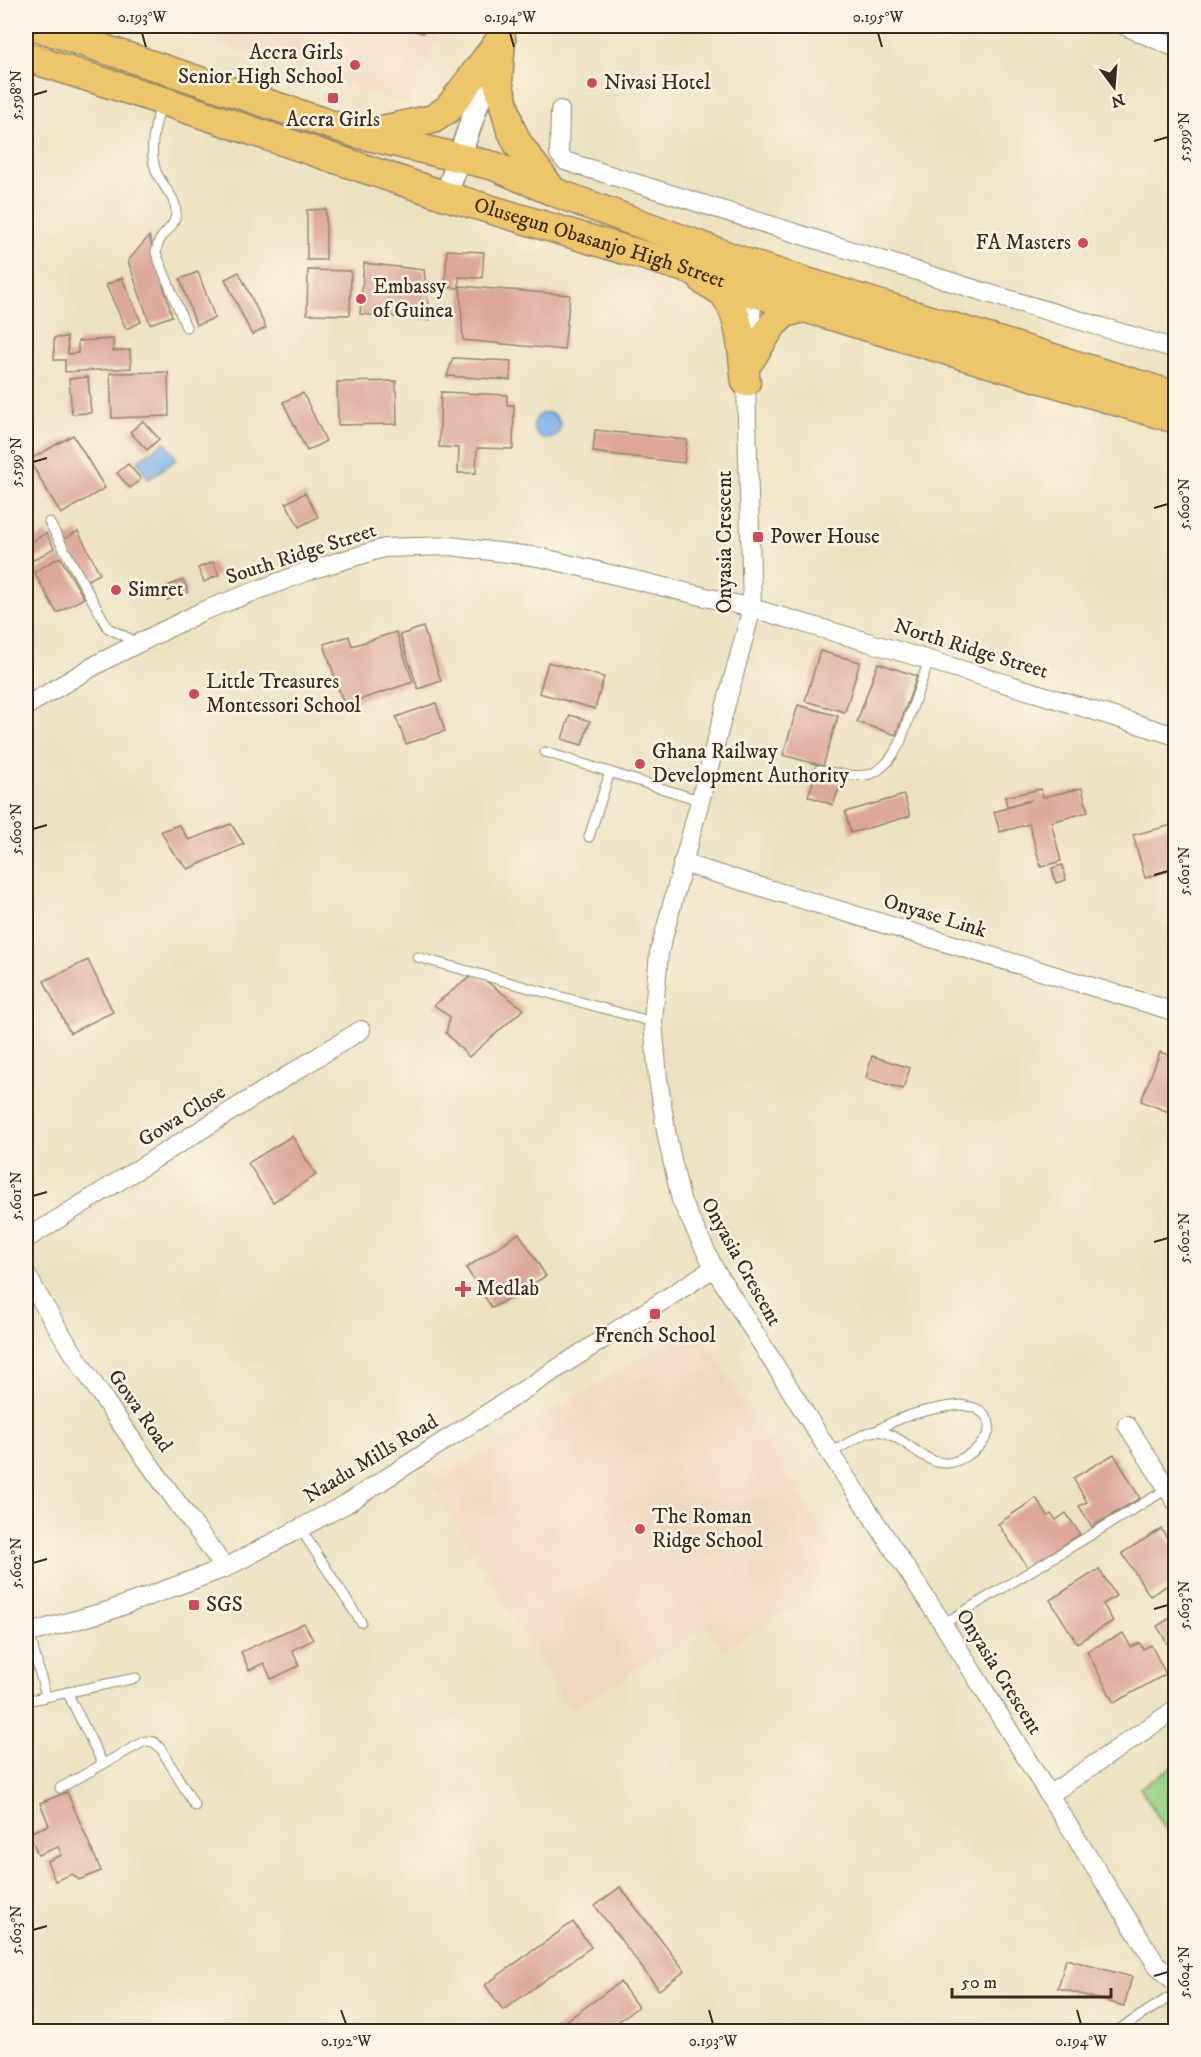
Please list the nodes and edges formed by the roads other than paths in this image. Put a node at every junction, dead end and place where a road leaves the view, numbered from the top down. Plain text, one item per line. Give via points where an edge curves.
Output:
1 (36, 26) edge
2 (1125, 26) edge
3 (503, 32) edge
4 (1176, 48) edge
5 (26, 57) edge
6 (164, 100) junction
7 (560, 110) dead end
8 (359, 134) junction
9 (458, 159) junction
10 (554, 192) junction
11 (446, 196) junction
12 (685, 268) junction
13 (753, 279) junction
14 (806, 307) junction
15 (186, 327) dead end
16 (1176, 349) edge
17 (748, 371) junction
18 (1176, 396) edge
19 (1176, 419) edge
20 (49, 522) dead end
21 (752, 608) junction
22 (138, 644) junction
23 (929, 660) junction
24 (26, 706) edge
25 (1176, 736) edge
26 (545, 752) dead end
27 (819, 770) dead end
28 (610, 772) junction
29 (699, 800) junction
30 (589, 837) dead end
31 (682, 863) junction
32 (417, 957) dead end
33 (1176, 1012) edge
34 (653, 1022) junction
35 (361, 1030) dead end
36 (26, 1239) edge
37 (714, 1268) junction
38 (26, 1274) edge
39 (1127, 1425) dead end
40 (876, 1431) junction
41 (830, 1453) junction
42 (1171, 1496) edge
43 (300, 1528) junction
44 (225, 1568) junction
45 (361, 1622) dead end
46 (943, 1624) junction
47 (27, 1634) edge
48 (136, 1677) dead end
49 (67, 1692) junction
50 (46, 1696) junction
51 (26, 1701) edge
52 (1176, 1709) edge
53 (104, 1764) junction
54 (60, 1788) dead end
55 (1049, 1796) junction
56 (195, 1806) dead end
57 (1176, 1983) edge
58 (1176, 1993) edge
59 (1115, 2031) edge

1 - 8 main road, Olusegun Obasanjo High Street via 82,38
2 - 4 street
3 - 8 main road via 448,109 433,119
3 - 9 street
3 - 10 main road via 498,82 510,127
5 - 6 main road, Olusegun Obasanjo High Street
6 - 11 main road, Olusegun Obasanjo High Street
6 - 15 lane via 153,136 153,150 156,172 176,209 175,220 157,244 156,253
7 - 16 street via 559,154 565,161
8 - 9 main road, Olusegun Obasanjo High Street
9 - 10 main road, Olusegun Obasanjo High Street via 494,166
9 - 11 street
10 - 13 main road, Olusegun Obasanjo High Street
11 - 12 main road, Olusegun Obasanjo High Street
12 - 13 main road, Olusegun Obasanjo High Street
12 - 17 main road via 722,292 732,306
13 - 14 main road, Olusegun Obasanjo High Street
13 - 17 street, Onyasia Crescent
13 - 18 main road, Olusegun Obasanjo High Street
14 - 17 main road via 785,313 773,324
14 - 19 main road, Olusegun Obasanjo High Street
17 - 21 street, Onyasia Crescent
20 - 22 lane via 108,628
21 - 22 street, South Ridge Street via 539,557 450,546 384,548 311,570 214,607
21 - 23 street, North Ridge Street
21 - 29 street, Onyasia Crescent
22 - 24 street, South Ridge Street
23 - 25 street, North Ridge Street
23 - 27 lane via 900,743 883,768 861,777
26 - 28 lane
28 - 29 lane
28 - 30 lane
29 - 31 street, Onyasia Crescent
31 - 33 street, Onyase Link
31 - 34 street, Onyasia Crescent via 659,954
32 - 34 lane
34 - 37 street, Onyasia Crescent via 667,1137 681,1200
35 - 36 street, Gowa Close
37 - 41 street, Onyasia Crescent
37 - 43 street, Naadu Mills Road via 346,1504
38 - 44 street, Gowa Road via 102,1399
39 - 42 street
40 - 40 lane via 913,1414 961,1405 978,1408 990,1427 987,1439 968,1456 947,1463 933,1461 894,1435
40 - 41 lane
41 - 46 street, Onyasia Crescent
42 - 46 lane
43 - 44 street, Naadu Mills Road
43 - 45 lane
44 - 47 street, Naadu Mills Road via 108,1611
46 - 55 street, Onyasia Crescent
47 - 50 lane
48 - 49 lane
49 - 50 lane
49 - 53 lane
50 - 51 lane
52 - 55 street
53 - 54 lane
53 - 56 lane via 145,1741 154,1742
55 - 57 street, Onyasia Crescent via 1156,1964
58 - 59 lane

